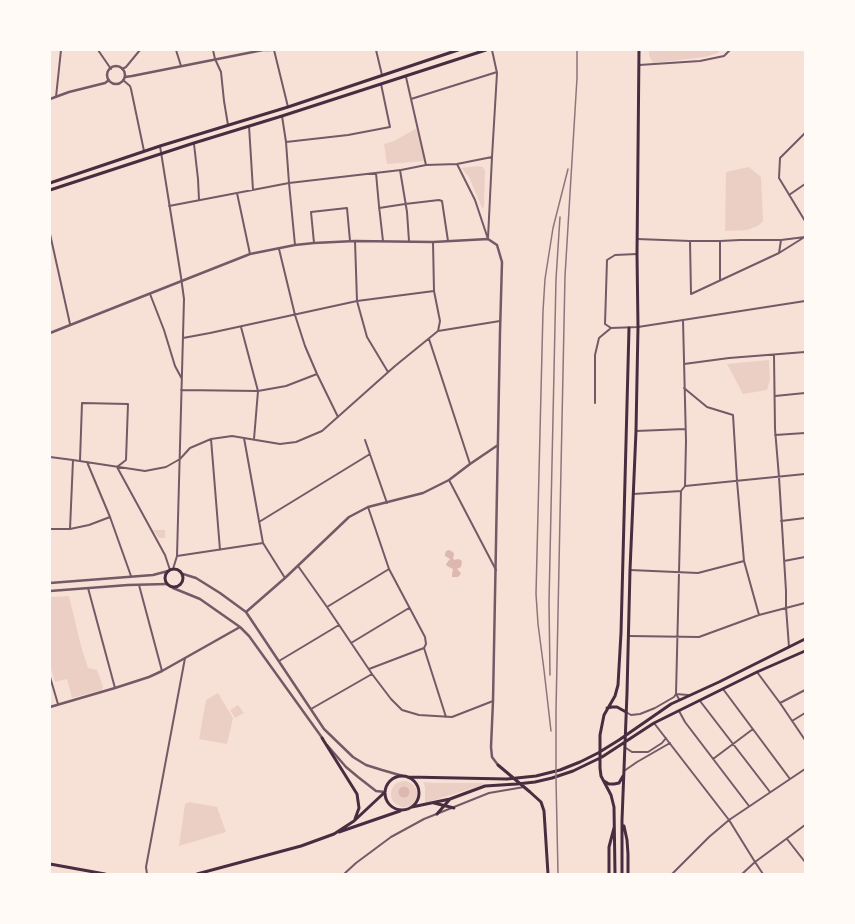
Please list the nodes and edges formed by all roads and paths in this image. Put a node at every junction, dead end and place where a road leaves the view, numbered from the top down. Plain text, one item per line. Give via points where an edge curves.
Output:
1 (61, 50) edge
2 (98, 50) edge
3 (140, 50) edge
4 (176, 50) edge
5 (213, 50) edge
6 (263, 50) edge
7 (273, 50) edge
8 (376, 50) edge
9 (458, 50) edge
10 (486, 50) edge
11 (492, 50) edge
12 (639, 50) edge
13 (730, 50) edge
14 (215, 59) junction
15 (181, 66) junction
16 (639, 66) junction
17 (111, 69) junction
18 (122, 69) junction
19 (497, 72) junction
20 (382, 75) junction
21 (405, 76) junction
22 (125, 77) junction
23 (109, 80) junction
24 (123, 80) junction
25 (381, 83) junction
26 (56, 97) junction
27 (50, 99) edge
28 (411, 99) junction
29 (288, 108) junction
30 (282, 116) junction
31 (229, 126) junction
32 (249, 126) junction
33 (805, 133) edge
34 (286, 142) junction
35 (194, 143) junction
36 (160, 146) junction
37 (144, 151) junction
38 (162, 154) junction
39 (492, 157) junction
40 (457, 164) junction
41 (426, 165) junction
42 (400, 170) junction
43 (376, 173) junction
44 (50, 183) edge
45 (289, 183) junction
46 (805, 184) edge
47 (50, 190) edge
48 (253, 190) junction
49 (237, 193) junction
50 (789, 195) junction
51 (199, 200) junction
52 (405, 204) junction
53 (169, 206) junction
54 (379, 208) junction
55 (805, 221) edge
56 (50, 234) edge
57 (805, 237) edge
58 (488, 239) junction
59 (637, 239) junction
60 (781, 240) junction
61 (350, 241) junction
62 (355, 241) junction
63 (384, 241) junction
64 (409, 241) junction
65 (448, 241) junction
66 (690, 241) junction
67 (720, 241) junction
68 (433, 242) junction
69 (314, 243) junction
70 (295, 246) junction
71 (279, 249) junction
72 (779, 253) junction
73 (250, 254) junction
74 (637, 254) junction
75 (720, 280) junction
76 (182, 282) junction
77 (434, 291) junction
78 (150, 294) junction
79 (357, 301) junction
80 (805, 301) edge
81 (295, 315) junction
82 (683, 320) junction
83 (500, 321) junction
84 (70, 324) junction
85 (241, 326) junction
86 (638, 327) junction
87 (611, 328) junction
88 (628, 328) junction
89 (438, 332) junction
90 (50, 333) edge
91 (183, 338) junction
92 (429, 339) junction
93 (805, 352) edge
94 (774, 355) junction
95 (684, 364) junction
96 (388, 372) junction
97 (317, 374) junction
98 (182, 379) junction
99 (684, 388) junction
100 (181, 390) junction
101 (258, 391) junction
102 (805, 393) edge
103 (775, 396) junction
104 (595, 403) dead end
105 (338, 417) junction
106 (686, 429) junction
107 (636, 431) junction
108 (805, 433) edge
109 (775, 435) junction
110 (244, 438) junction
111 (211, 439) junction
112 (254, 439) junction
113 (365, 440) dead end
114 (498, 445) junction
115 (370, 454) junction
116 (50, 457) edge
117 (180, 459) junction
118 (73, 460) junction
119 (80, 461) junction
120 (87, 462) junction
121 (470, 464) junction
122 (117, 467) junction
123 (805, 474) edge
124 (779, 477) junction
125 (449, 480) junction
126 (737, 481) junction
127 (685, 486) junction
128 (681, 491) junction
129 (633, 494) junction
130 (387, 503) junction
131 (368, 507) junction
132 (110, 517) junction
133 (805, 518) edge
134 (781, 521) junction
135 (259, 522) junction
136 (50, 529) edge
137 (70, 529) junction
138 (263, 543) junction
139 (220, 550) junction
140 (177, 556) junction
141 (805, 557) edge
142 (744, 561) junction
143 (784, 561) junction
144 (298, 565) junction
145 (389, 569) junction
146 (171, 570) junction
147 (496, 570) junction
148 (630, 570) junction
149 (679, 572) junction
150 (183, 574) junction
151 (131, 576) junction
152 (285, 578) junction
153 (50, 583) edge
154 (167, 584) junction
155 (139, 585) junction
156 (88, 588) junction
157 (173, 588) junction
158 (50, 591) edge
159 (805, 603) edge
160 (327, 607) junction
161 (786, 607) junction
162 (409, 608) junction
163 (246, 612) junction
164 (760, 615) junction
165 (339, 625) junction
166 (240, 627) junction
167 (628, 636) junction
168 (678, 637) junction
169 (805, 640) edge
170 (352, 642) junction
171 (789, 647) junction
172 (424, 648) junction
173 (805, 651) edge
174 (186, 657) junction
175 (279, 661) junction
176 (369, 669) junction
177 (162, 671) junction
178 (757, 672) junction
179 (372, 674) junction
180 (50, 677) edge
181 (115, 688) junction
182 (723, 689) junction
183 (805, 690) edge
184 (676, 694) junction
185 (690, 695) junction
186 (679, 699) junction
187 (493, 701) junction
188 (700, 701) junction
189 (780, 703) junction
190 (58, 704) junction
191 (50, 707) edge
192 (607, 709) junction
193 (311, 710) junction
194 (679, 711) junction
195 (626, 712) junction
196 (805, 713) edge
197 (446, 717) junction
198 (792, 721) junction
199 (654, 723) junction
200 (753, 729) junction
201 (322, 738) junction
202 (666, 738) junction
203 (805, 740) edge
204 (670, 743) junction
205 (732, 743) junction
206 (625, 747) junction
207 (713, 759) junction
208 (498, 765) joint
209 (805, 769) edge
210 (624, 771) junction
211 (403, 776) junction
212 (408, 777) junction
213 (790, 779) junction
214 (604, 781) junction
215 (525, 787) junction
216 (385, 792) junction
217 (770, 792) junction
218 (450, 799) junction
219 (433, 802) junction
220 (444, 806) junction
221 (749, 806) junction
222 (412, 807) junction
223 (454, 808) junction
224 (401, 810) junction
225 (437, 814) junction
226 (622, 820) junction
227 (729, 820) junction
228 (354, 821) junction
229 (615, 825) junction
230 (805, 825) edge
231 (334, 834) junction
232 (787, 839) junction
233 (755, 862) junction
234 (805, 862) edge
235 (50, 864) edge
236 (216, 869) junction
237 (105, 874) edge
238 (147, 874) edge
239 (198, 874) edge
240 (217, 874) edge
241 (344, 874) edge
242 (548, 874) edge
243 (609, 874) edge
244 (615, 874) edge
245 (622, 874) edge
246 (628, 874) edge
247 (672, 874) edge
248 (742, 874) edge
249 (764, 874) edge

1 - 26 street
2 - 17 street
3 - 18 street
4 - 15 street
5 - 14 street
6 - 7 street
6 - 14 street
7 - 29 street
8 - 20 street
9 - 20 main road
10 - 21 main road
11 - 19 street
12 - 16 main road
13 - 16 street via 724,56 700,61
14 - 15 street
14 - 31 street via 221,72
15 - 22 street
16 - 59 main road
17 - 18 street
17 - 23 street via 108,72
18 - 22 street
19 - 28 street
19 - 39 street
20 - 29 main road
21 - 25 main road
21 - 28 street
22 - 24 street
23 - 24 street via 116,84
23 - 26 street
24 - 37 street via 131,89
25 - 30 main road
25 - 34 street via 390,127
26 - 27 street
28 - 41 street
29 - 31 main road
30 - 32 main road
30 - 34 street
31 - 36 main road
32 - 35 main road
32 - 48 street
33 - 50 street via 780,158 779,178
34 - 45 street
35 - 38 main road
35 - 51 street
36 - 37 main road
36 - 38 street
37 - 44 main road
38 - 47 main road
38 - 53 street
39 - 40 street
39 - 58 street
40 - 41 street
40 - 58 street via 475,200
41 - 42 street
42 - 43 street
42 - 52 street
43 - 45 street
43 - 54 street
45 - 48 street
45 - 70 street
46 - 50 street
48 - 49 street
49 - 51 street
49 - 73 street
50 - 55 street
51 - 53 street
52 - 54 street
52 - 64 street
52 - 65 street via 442,201
53 - 76 street
54 - 63 street
56 - 84 street
57 - 60 street
57 - 72 street
58 - 65 street
58 - 83 street via 497,245 502,262
59 - 66 street
59 - 74 main road
60 - 67 street
60 - 72 street
61 - 62 street
61 - 69 street
61 - 69 street via 347,208 311,212
62 - 63 street
62 - 79 street
63 - 64 street
64 - 68 street
65 - 68 street
66 - 67 street
66 - 75 street via 691,294
67 - 75 street
68 - 77 street
69 - 70 street
70 - 71 street
71 - 73 street
71 - 81 street
72 - 75 street
73 - 76 street
74 - 86 main road
74 - 87 street via 615,255 607,260 604,324
76 - 78 street
76 - 91 street
77 - 79 street
77 - 89 street via 440,321
78 - 84 street
78 - 98 street
79 - 81 street
79 - 96 street via 367,337
80 - 82 street
81 - 85 street
81 - 97 street
82 - 86 street
82 - 95 street
83 - 89 street
83 - 114 street
84 - 90 street
85 - 91 street
85 - 101 street
86 - 88 street
86 - 107 main road
87 - 88 street
87 - 104 street via 599,338 595,355
88 - 192 main road via 621,633 618,685
89 - 92 street
91 - 98 street
92 - 96 street
92 - 121 street
93 - 94 street
94 - 95 street
94 - 103 street
95 - 99 street
96 - 105 street
97 - 101 street via 286,386
97 - 105 street
98 - 100 street
99 - 106 street
99 - 126 street via 707,407 733,415
100 - 101 street
100 - 117 street
101 - 112 street
102 - 103 street
103 - 109 street
105 - 112 street via 322,431 296,442 280,444
106 - 107 street
106 - 127 street
107 - 129 main road
108 - 109 street
109 - 124 street
110 - 111 street via 232,436
110 - 112 street
110 - 135 street
111 - 117 street via 190,448
111 - 139 street
113 - 115 street
114 - 121 street
114 - 147 street
115 - 130 street
115 - 135 street
116 - 118 street
117 - 122 street via 166,467 145,471
117 - 140 street
118 - 119 street
118 - 137 street
119 - 120 street
119 - 122 street via 82,403 128,404 126,460
120 - 122 street
120 - 132 street
121 - 125 street
122 - 146 street
123 - 124 street
124 - 126 street
124 - 134 street
125 - 130 street via 422,494
125 - 147 street
126 - 127 street
126 - 142 street
127 - 128 street
128 - 129 street
128 - 149 street
129 - 148 main road
130 - 131 street
131 - 144 street via 349,517
131 - 145 street
132 - 137 street
132 - 151 street
133 - 134 street
134 - 143 street
135 - 138 street
136 - 137 street
138 - 139 street
138 - 152 street
139 - 140 street
140 - 146 street
141 - 143 street
142 - 149 street via 698,573
142 - 164 street
143 - 161 street
144 - 152 street
144 - 160 street
145 - 160 street
145 - 162 street
146 - 150 main road via 178,570
146 - 151 street via 153,575
146 - 154 main road via 165,576
147 - 187 street
148 - 149 street
148 - 167 main road
149 - 168 street
150 - 157 main road via 181,585
150 - 163 street via 196,578
151 - 153 street
152 - 163 street
154 - 155 street
154 - 157 main road
155 - 156 street
155 - 177 street
156 - 158 street
156 - 181 street
157 - 166 street via 200,599
159 - 161 street
160 - 165 street
161 - 164 street
161 - 171 street
162 - 170 street
162 - 172 street via 425,637
163 - 175 street
164 - 168 street via 699,638
165 - 170 street
165 - 175 street
166 - 174 street
166 - 201 street
167 - 168 street
167 - 195 main road
168 - 184 street
169 - 171 main road
170 - 176 street
171 - 185 main road
172 - 176 street
172 - 197 street
173 - 178 main road
174 - 177 street
174 - 238 street via 147,859
175 - 193 street
176 - 179 street
177 - 181 street
178 - 182 main road
178 - 189 street
179 - 193 street
179 - 197 street via 402,710 419,715
180 - 190 street
181 - 190 street
182 - 188 main road
182 - 200 street
183 - 189 street
184 - 185 street
184 - 186 street
184 - 195 street via 655,708 640,714 631,715
185 - 186 main road
186 - 212 main road via 619,740 560,770 507,779
187 - 197 street
187 - 208 street via 491,746 492,757
188 - 194 main road
188 - 205 street
189 - 198 street
190 - 191 street
192 - 195 main road via 617,707
192 - 214 main road via 600,735 600,768
193 - 211 street via 324,729 353,757 366,765
194 - 199 main road
194 - 207 street
195 - 206 main road
196 - 198 street
198 - 203 street
199 - 202 street
199 - 218 main road via 602,757 567,773 535,782 485,786
200 - 205 street
200 - 213 street
201 - 216 street via 346,767 376,791
201 - 228 main road via 357,794 359,808
202 - 204 street
202 - 206 street via 648,752 632,752
204 - 210 street
204 - 227 street
205 - 207 street
205 - 217 street
206 - 210 main road
207 - 221 street
208 - 215 main road
209 - 213 street
210 - 214 main road via 619,783 610,784
210 - 226 main road
211 - 212 main road
211 - 216 main road via 391,780
212 - 222 main road via 416,783 419,793
213 - 217 street
214 - 229 main road via 613,801
215 - 223 street via 489,793
215 - 242 main road via 538,798 543,807
216 - 224 main road via 389,804 394,809
216 - 228 main road
217 - 221 street
218 - 219 main road
218 - 220 main road
219 - 220 main road
219 - 222 main road
220 - 223 main road
220 - 225 main road
221 - 227 street
222 - 224 main road
223 - 225 street
224 - 231 main road
225 - 241 street via 391,837
226 - 245 main road
226 - 246 main road via 627,840
227 - 233 street
227 - 247 street
228 - 231 main road
229 - 243 main road via 609,847
229 - 244 main road
230 - 232 street
231 - 236 main road via 301,846
232 - 233 street
232 - 234 street
233 - 248 street
233 - 249 street
235 - 237 main road
236 - 239 main road
236 - 240 street

